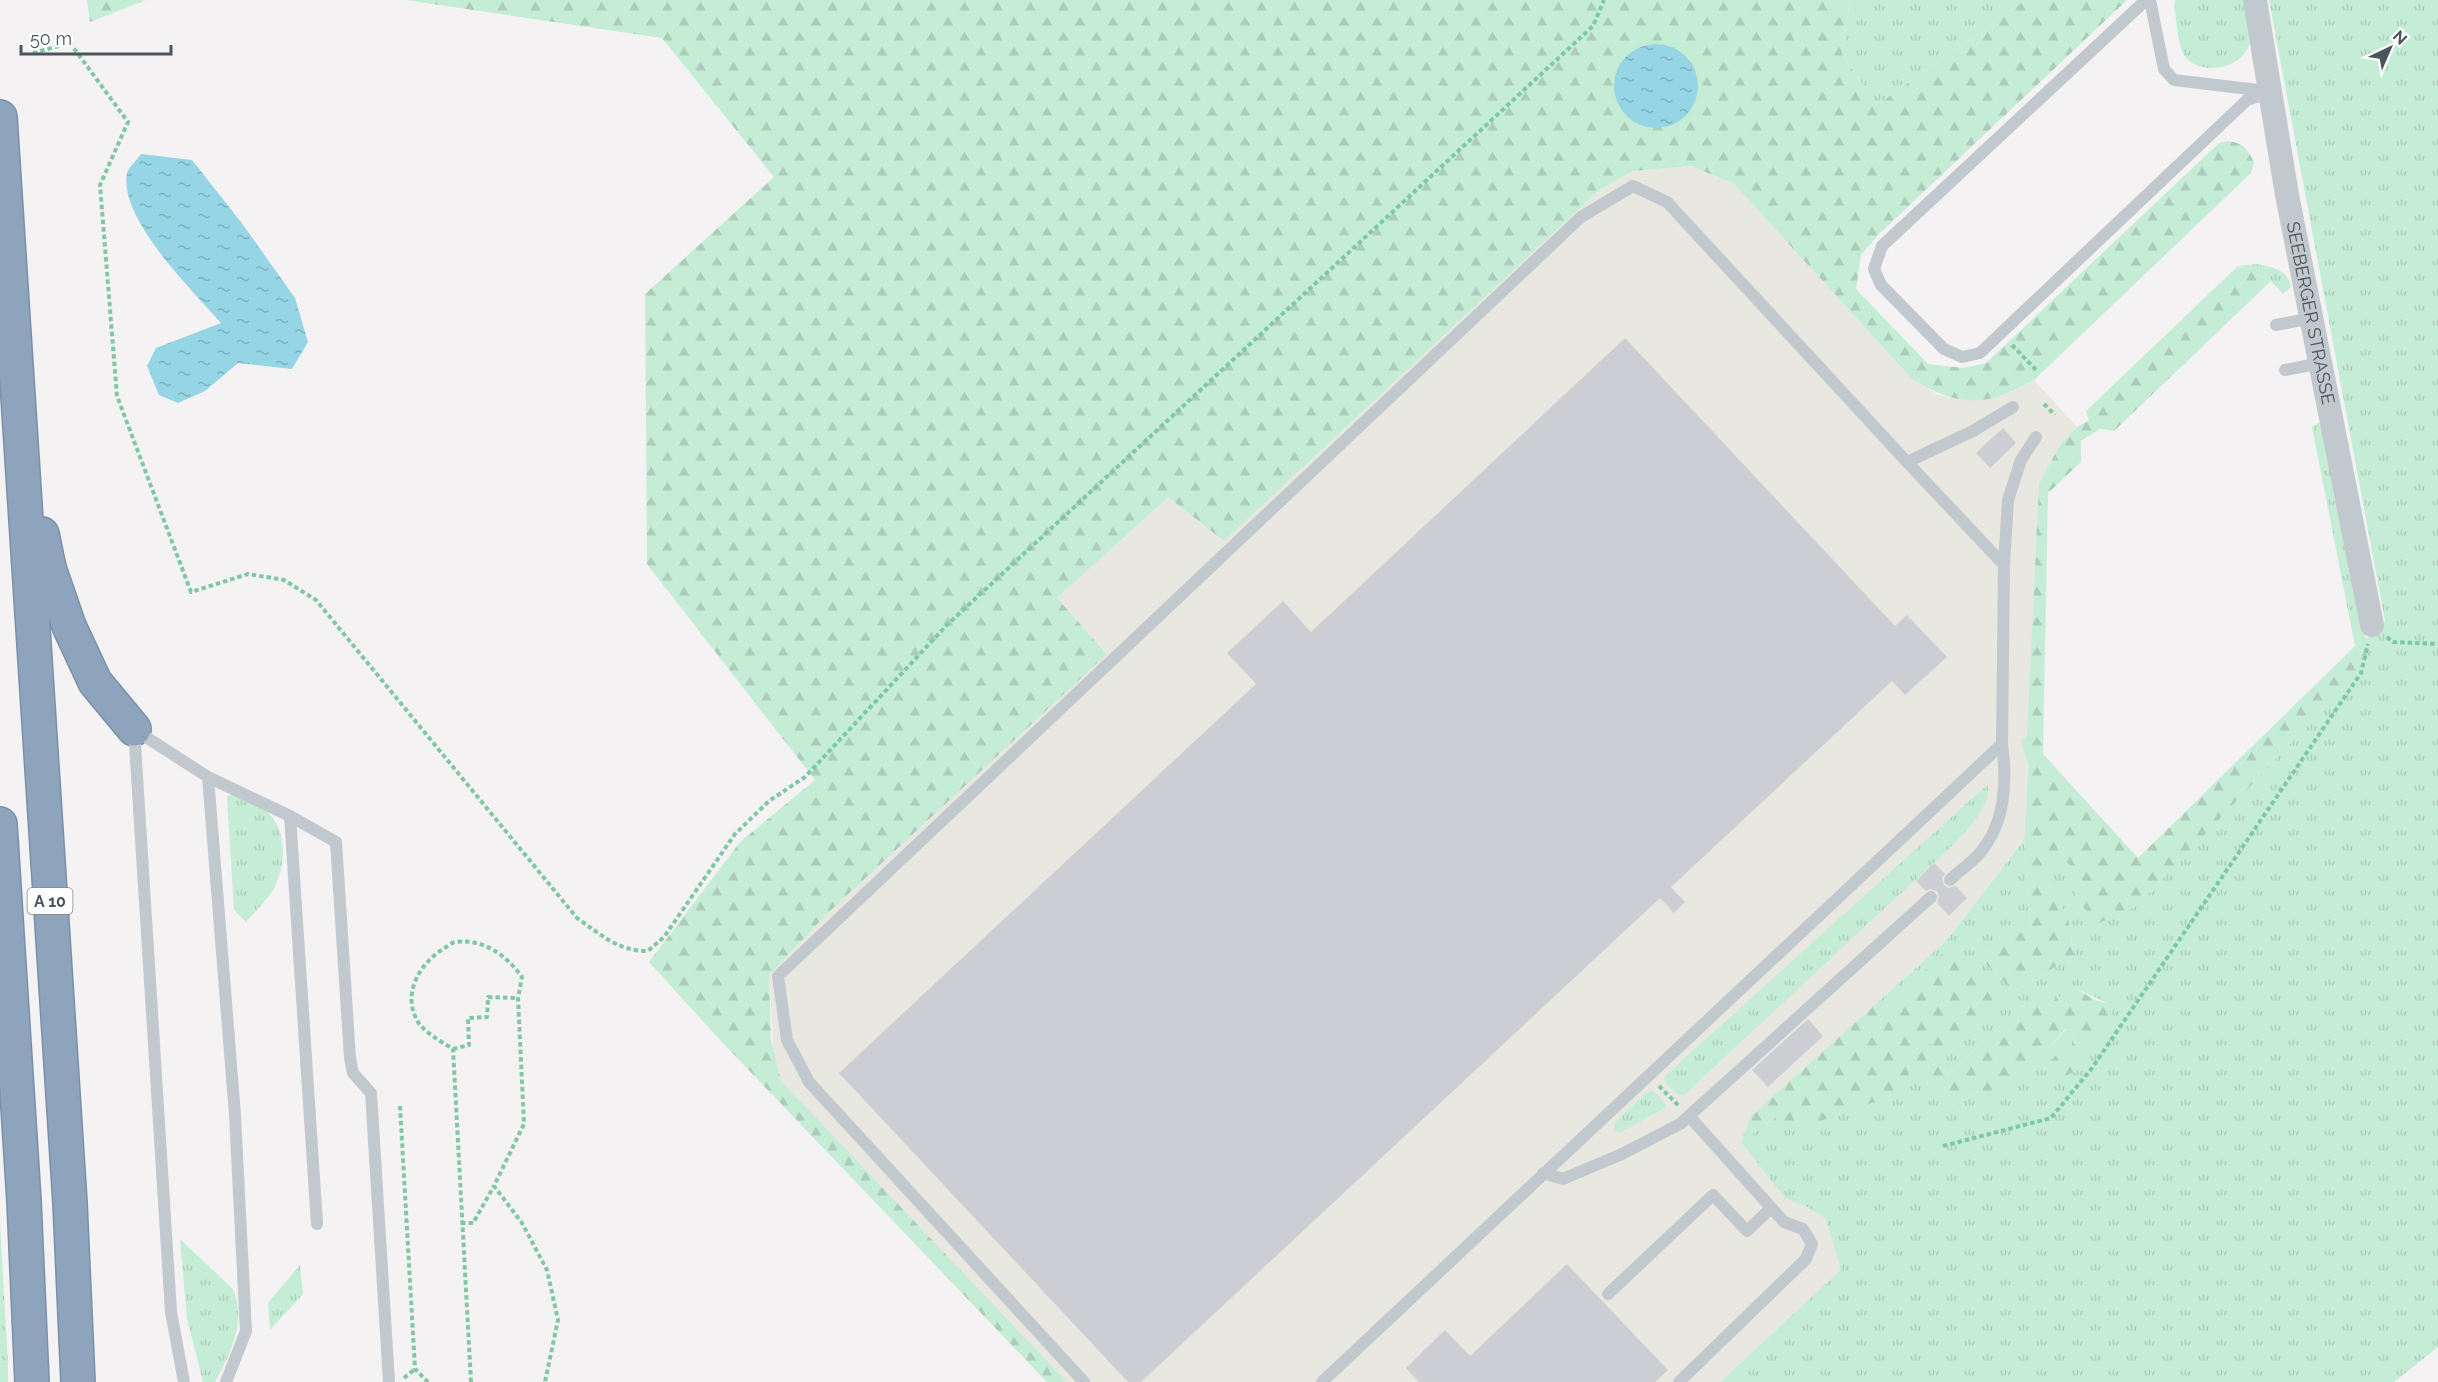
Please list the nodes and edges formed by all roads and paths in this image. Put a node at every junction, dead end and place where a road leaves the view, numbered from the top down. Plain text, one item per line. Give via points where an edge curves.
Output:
1 (1604, 0) edge
2 (2148, 0) edge
3 (2255, 0) edge
4 (33, 53) dead end
5 (2270, 92) junction
6 (0, 117) edge
7 (2312, 318) junction
8 (2276, 325) dead end
9 (2001, 333) junction
10 (2321, 363) junction
11 (2285, 370) dead end
12 (2038, 372) dead end
13 (2044, 404) dead end
14 (2013, 407) dead end
15 (2055, 415) dead end
16 (19, 420) junction
17 (2036, 437) dead end
18 (1907, 462) junction
19 (2004, 565) junction
20 (2373, 625) junction
21 (2438, 644) edge
22 (134, 729) junction
23 (2002, 744) junction
24 (208, 777) junction
25 (290, 816) junction
26 (0, 824) edge
27 (1950, 880) dead end
28 (1931, 897) dead end
29 (518, 998) junction
30 (453, 1049) junction
31 (1647, 1075) junction
32 (400, 1106) dead end
33 (1689, 1116) junction
34 (1943, 1146) dead end
35 (1543, 1173) junction
36 (494, 1186) junction
37 (1771, 1208) junction
38 (461, 1223) junction
39 (317, 1224) dead end
40 (1608, 1294) dead end
41 (415, 1369) junction
42 (32, 1382) edge
43 (78, 1382) edge
44 (184, 1382) edge
45 (226, 1382) edge
46 (389, 1382) edge
47 (398, 1382) edge
48 (428, 1382) edge
49 (471, 1382) edge
50 (545, 1382) edge
51 (1084, 1382) edge
52 (1322, 1382) edge
53 (1679, 1382) edge

1 - 4 path via 1593,26 946,625 805,777 770,801 735,834 664,937 648,951 629,951 577,918 316,600 284,580 248,574 191,592 117,396 100,185 128,122 70,43
2 - 5 lane via 2164,69 2174,80
2 - 9 lane via 1882,246 1874,269 1881,285 1944,349 1962,357 1980,353
3 - 5 street, SEEBERGER STRASSE
5 - 7 street, SEEBERGER STRASSE
5 - 9 lane via 2247,100
6 - 16 highway, A 10
7 - 8 lane
7 - 10 street, SEEBERGER STRASSE
9 - 12 path
10 - 11 lane
10 - 20 street, SEEBERGER STRASSE
13 - 15 path
14 - 18 lane via 1973,432
16 - 22 highway via 49,568 69,626 95,682
16 - 43 highway, A 10
17 - 19 lane via 2021,460 2008,500
18 - 19 lane
18 - 51 lane via 1667,202 1633,186 1581,216 778,976 787,1040 809,1082
19 - 23 lane
20 - 21 path via 2393,642
20 - 34 path via 2361,673 2092,1068 2050,1118
22 - 24 lane
22 - 44 lane via 171,1312
23 - 27 lane via 2005,789 1994,832 1978,854
23 - 31 lane
24 - 25 lane
24 - 45 lane via 235,1115 246,1331
25 - 39 lane
25 - 46 lane via 336,842 350,1058 353,1073 371,1093
26 - 42 highway, A 10
28 - 33 lane
29 - 30 path via 488,997 487,1017 468,1018 469,1045
29 - 30 path via 522,977 511,962 487,945 454,942 436,954 420,969 412,993 415,1017 428,1032
29 - 36 path via 524,1125
30 - 38 path
31 - 33 path
31 - 35 lane
32 - 41 path
33 - 35 lane via 1622,1154 1563,1179
33 - 37 lane
35 - 52 lane
36 - 38 path via 473,1222
36 - 50 path via 522,1223 548,1270 558,1320
37 - 40 lane via 1747,1231 1713,1194
37 - 53 lane via 1784,1222 1803,1230 1812,1244 1806,1258
38 - 49 path
41 - 47 path
41 - 48 path

